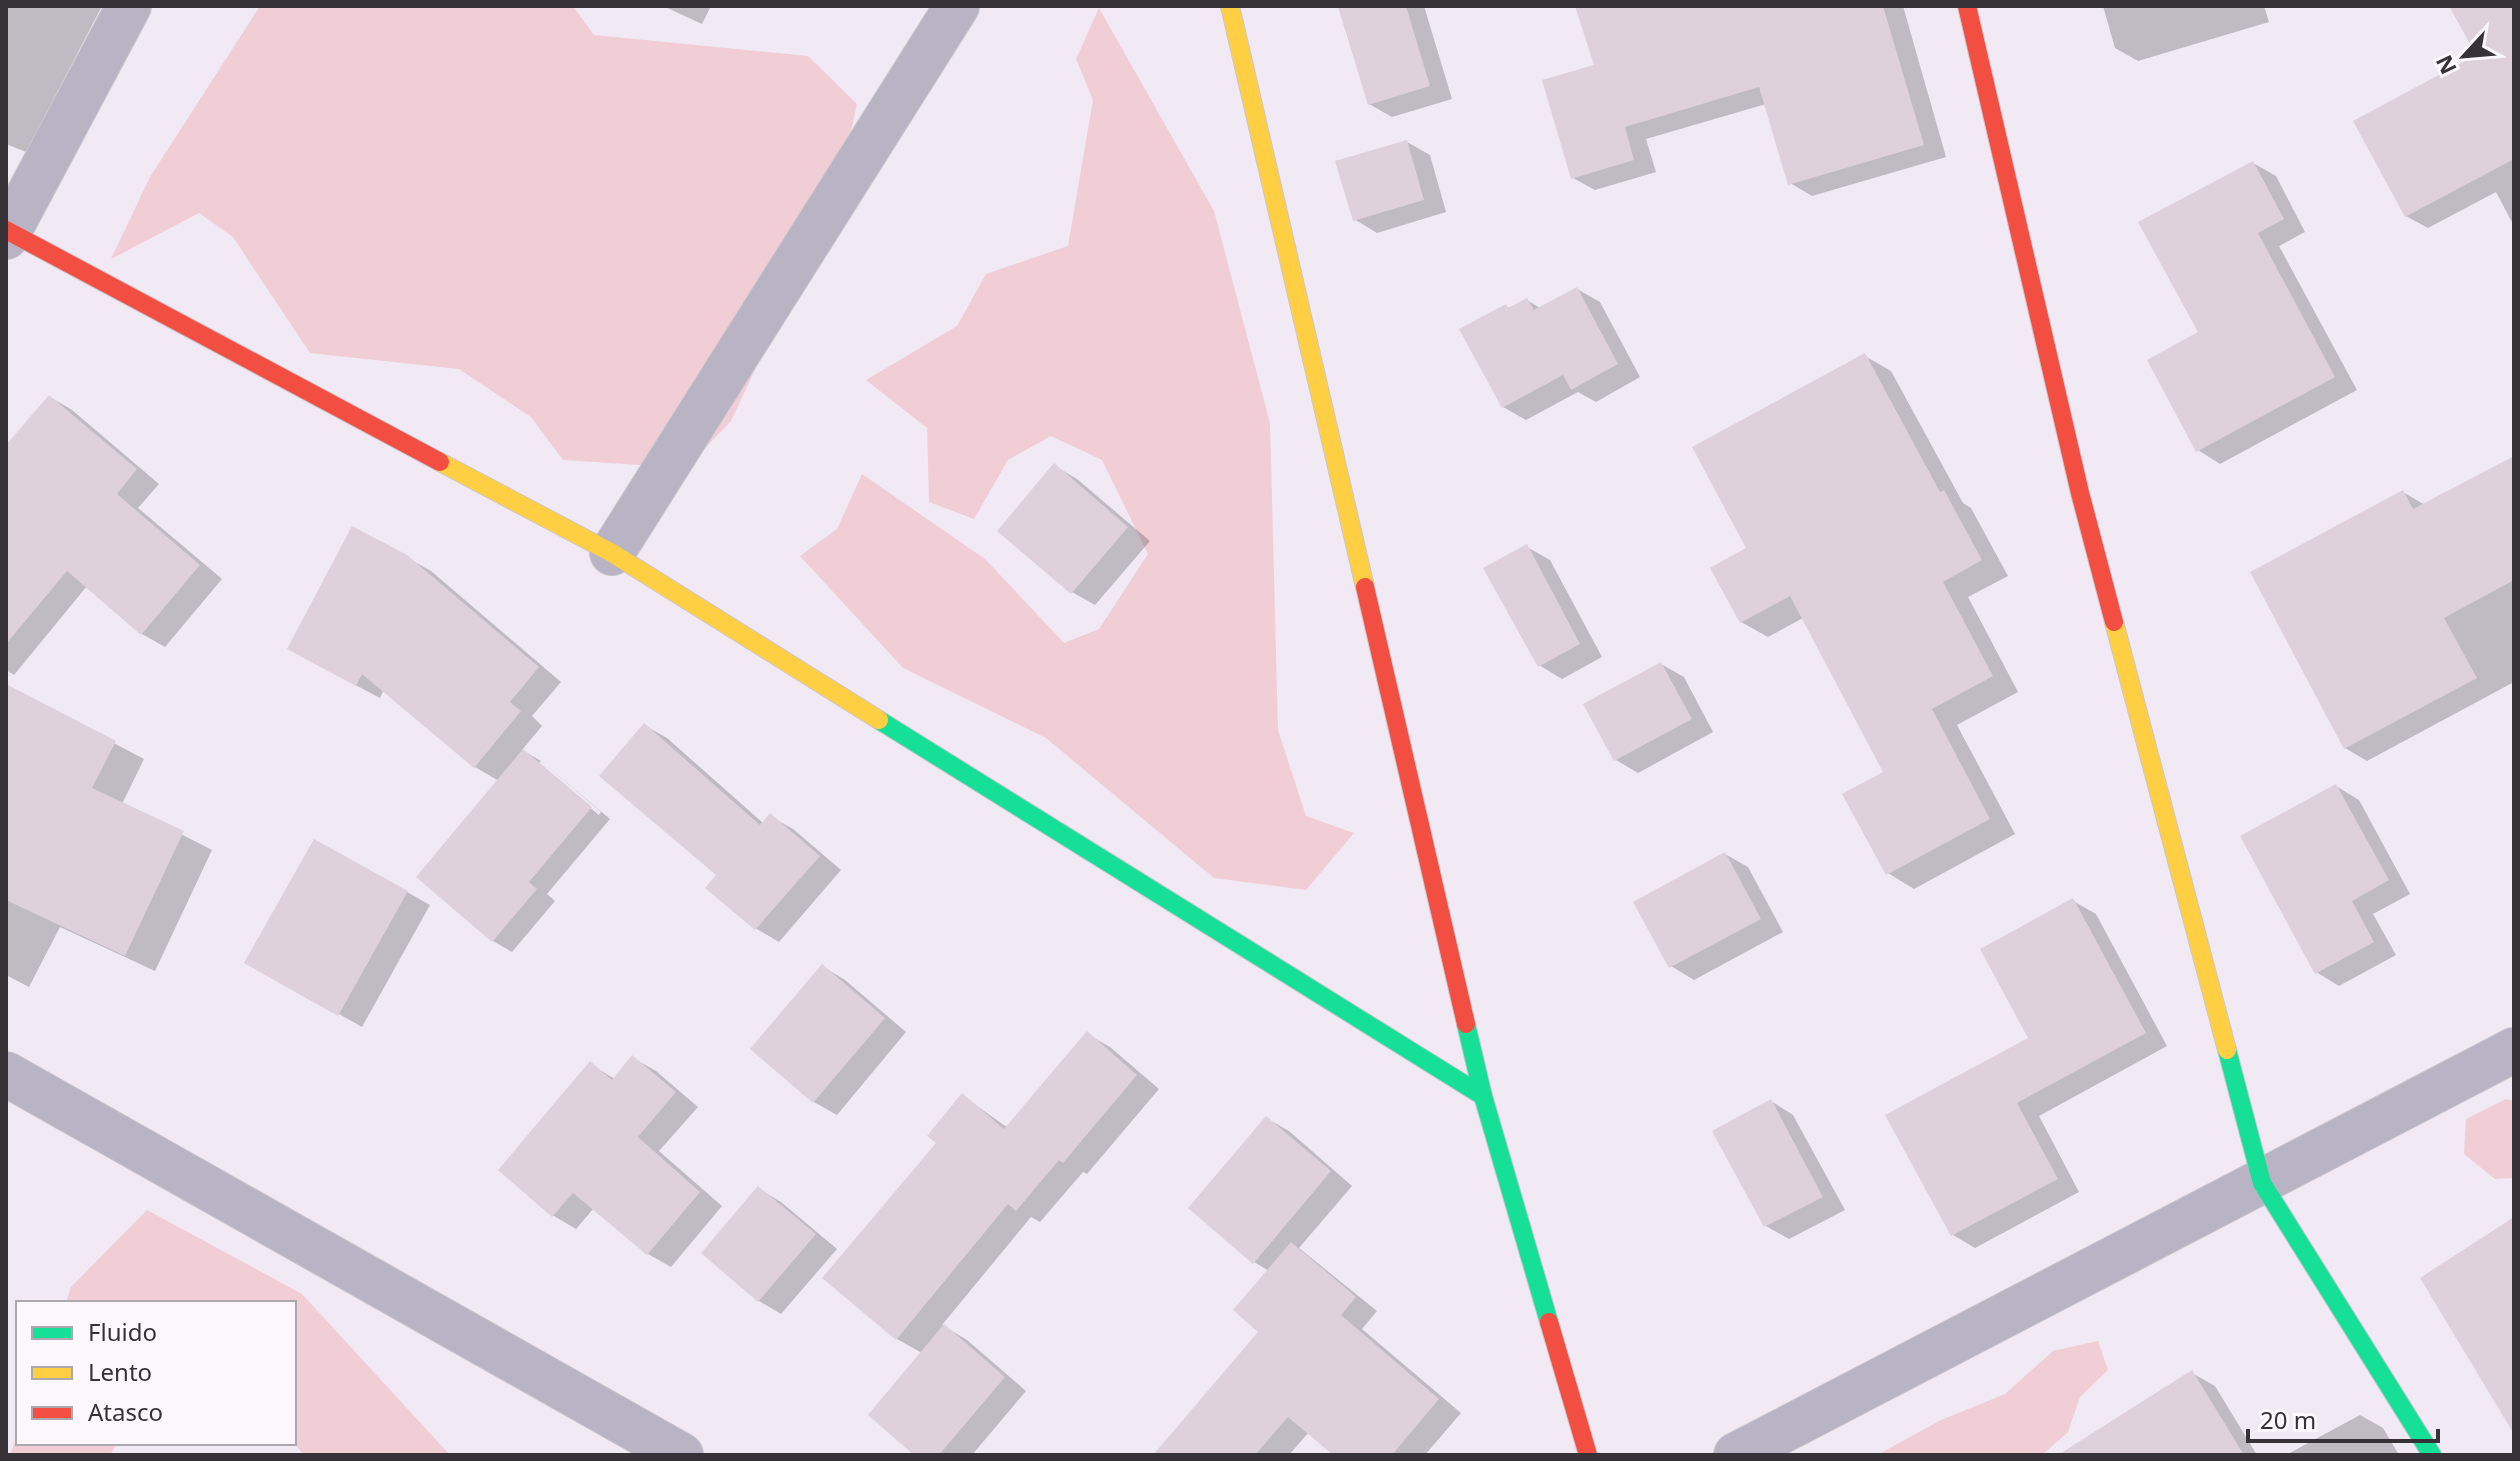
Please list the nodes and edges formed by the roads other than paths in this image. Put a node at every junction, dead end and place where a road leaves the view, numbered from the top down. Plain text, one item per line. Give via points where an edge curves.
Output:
1 (129, 6) edge
2 (957, 6) edge
3 (1230, 6) edge
4 (1967, 6) edge
5 (7, 233) edge
6 (612, 553) junction
7 (2514, 1050) edge
8 (6, 1074) edge
9 (1483, 1096) junction
10 (2262, 1183) junction
11 (681, 1455) edge
12 (1588, 1455) edge
13 (1736, 1455) edge
14 (2432, 1455) edge

1 - 5 street
2 - 6 street
3 - 9 street
4 - 10 street via 2080,493
5 - 6 street
6 - 9 street
7 - 10 street
8 - 11 street
9 - 12 street
10 - 13 street
10 - 14 street

